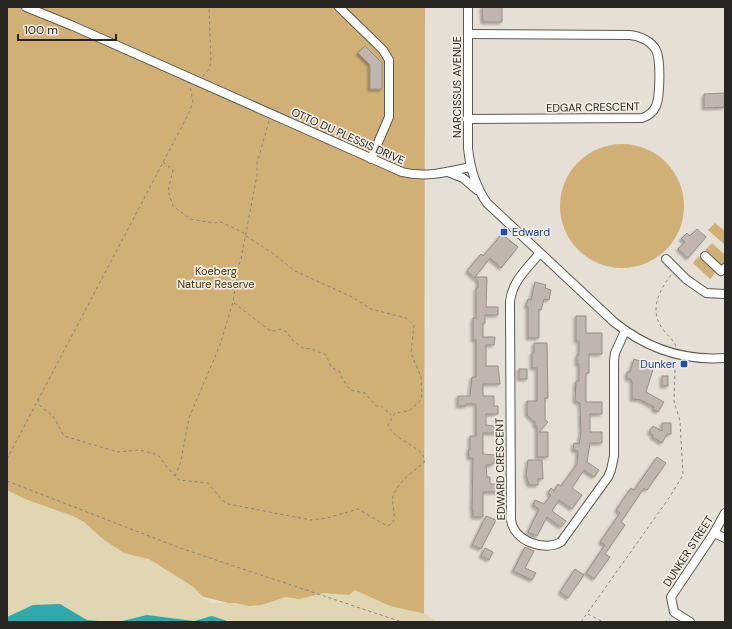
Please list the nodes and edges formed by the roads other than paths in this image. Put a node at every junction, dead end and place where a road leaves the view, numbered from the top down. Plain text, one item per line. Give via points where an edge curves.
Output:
1 (26, 7) edge
2 (339, 7) edge
3 (468, 7) edge
4 (468, 34) junction
5 (467, 119) junction
6 (371, 159) junction
7 (470, 167) junction
8 (447, 172) junction
9 (482, 195) junction
10 (539, 254) junction
11 (705, 256) dead end
12 (666, 259) dead end
13 (725, 268) edge
14 (725, 294) edge
15 (625, 331) junction
16 (725, 358) edge
17 (725, 513) edge
18 (714, 533) junction
19 (725, 538) edge
20 (690, 622) edge

1 - 6 street, OTTO DU PLESSIS DRIVE
2 - 6 street via 383,50 389,60 389,117
3 - 4 street, NARCISSUS AVENUE
4 - 5 street, NARCISSUS AVENUE
4 - 5 street, EDGAR CRESCENT via 630,35 648,42 656,50 659,59 656,106 648,116 642,118
5 - 7 street, NARCISSUS AVENUE
6 - 8 street, OTTO DU PLESSIS DRIVE via 412,174
7 - 8 street, OTTO DU PLESSIS DRIVE
7 - 9 street
8 - 9 street via 463,178
9 - 10 street via 499,216
10 - 15 street
10 - 15 street, EDWARD CRESCENT via 516,281 510,302 511,520 514,529 527,540 545,546 561,542 608,478 614,456 614,360
11 - 13 street via 721,271
12 - 14 street via 686,279 706,293
15 - 16 street via 646,344 675,354 699,358
17 - 18 street, DUNKER STREET
18 - 19 street
18 - 20 street, DUNKER STREET via 671,597 674,612

